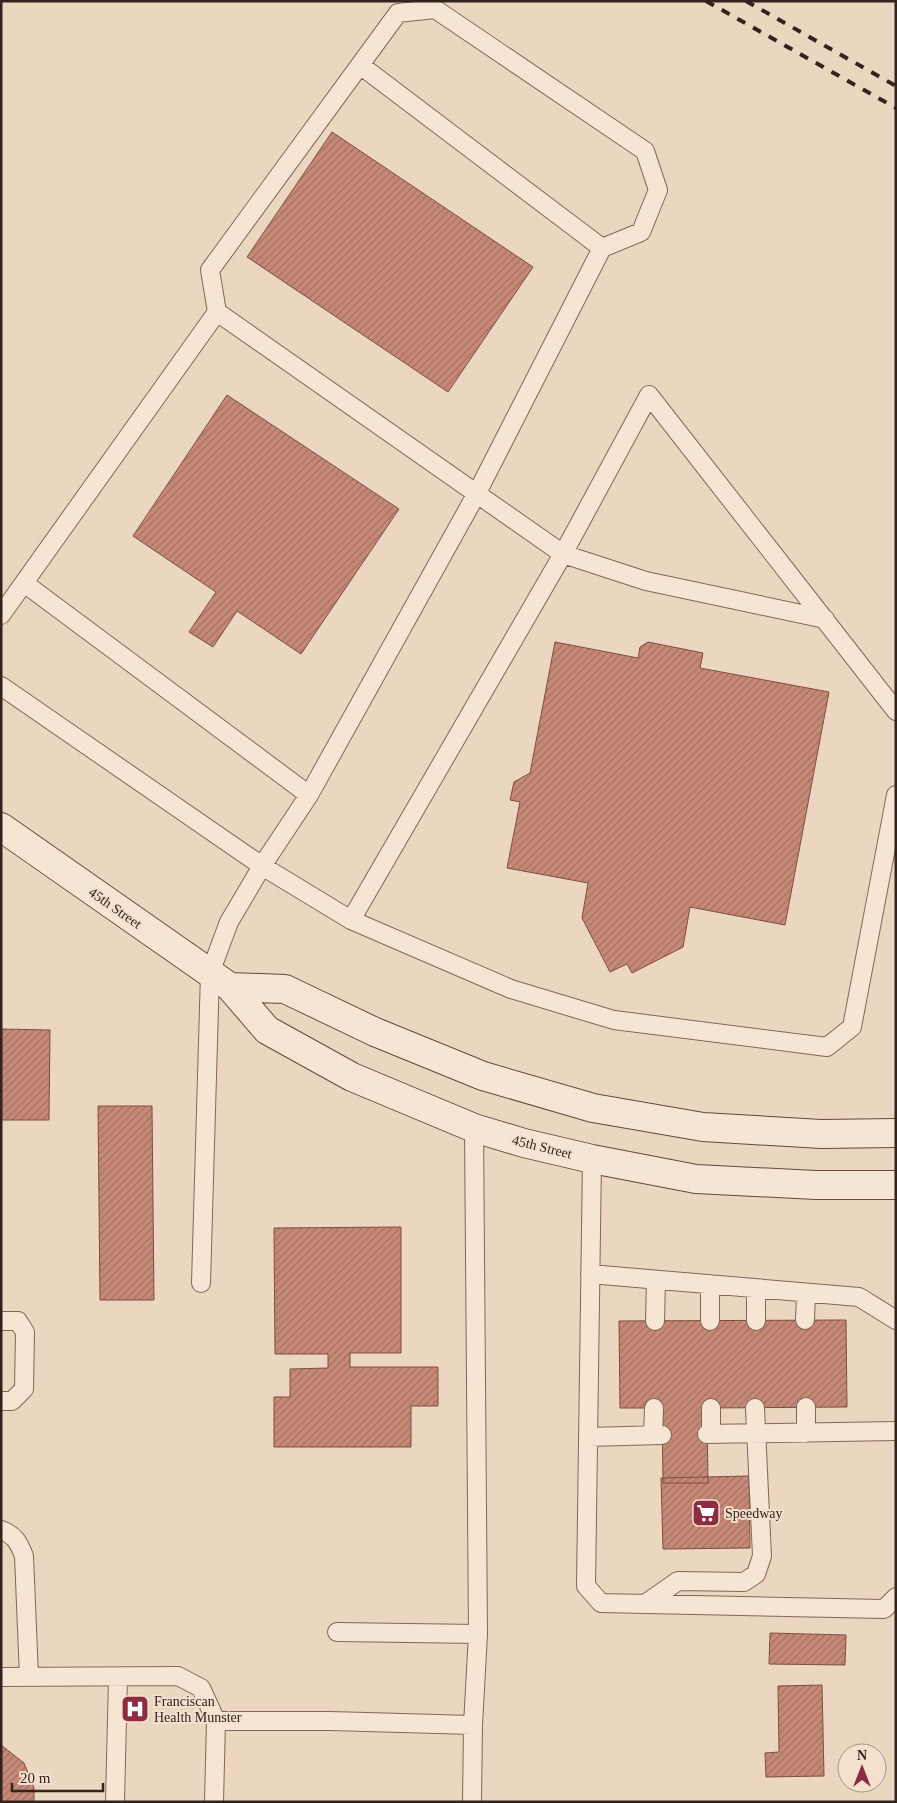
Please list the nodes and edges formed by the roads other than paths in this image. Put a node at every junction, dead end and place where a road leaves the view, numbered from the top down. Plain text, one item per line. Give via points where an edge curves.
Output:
1 (360, 65) junction
2 (602, 248) junction
3 (217, 312) junction
4 (477, 493) junction
5 (563, 554) junction
6 (24, 583) junction
7 (1, 615) edge
8 (825, 620) junction
9 (1, 686) edge
10 (896, 711) edge
11 (309, 795) junction
12 (896, 795) edge
13 (1, 828) edge
14 (262, 866) junction
15 (351, 920) junction
16 (220, 980) junction
17 (474, 1128) junction
18 (896, 1133) edge
19 (592, 1159) junction
20 (896, 1185) edge
21 (590, 1274) junction
22 (656, 1280) junction
23 (201, 1283) dead end
24 (710, 1284) junction
25 (756, 1288) junction
26 (806, 1293) junction
27 (805, 1320) dead end
28 (896, 1320) edge
29 (1, 1321) edge
30 (710, 1321) dead end
31 (756, 1321) dead end
32 (655, 1322) dead end
33 (1, 1401) edge
34 (806, 1407) dead end
35 (654, 1408) dead end
36 (711, 1408) dead end
37 (756, 1408) dead end
38 (896, 1431) edge
39 (806, 1433) junction
40 (756, 1434) junction
41 (588, 1437) junction
42 (1, 1530) edge
43 (896, 1597) edge
44 (646, 1604) junction
45 (337, 1632) dead end
46 (478, 1634) junction
47 (1, 1676) edge
48 (29, 1676) junction
49 (118, 1676) junction
50 (216, 1721) junction
51 (473, 1725) junction
52 (115, 1802) edge
53 (214, 1802) edge
54 (472, 1802) edge

1 - 2 lane
1 - 2 lane via 398,13 435,9 645,151 658,190 641,232
1 - 3 lane via 210,270
2 - 4 lane
3 - 4 lane
3 - 6 lane
4 - 5 lane
4 - 11 lane
5 - 8 lane via 646,582
5 - 8 lane via 649,395
5 - 15 lane
6 - 7 lane
6 - 11 lane
8 - 10 lane
9 - 14 lane
11 - 14 lane
12 - 15 lane via 852,1027 827,1047 614,1020 511,989
13 - 16 main road, 45th Street
14 - 15 lane
14 - 16 lane via 229,922
16 - 17 main road, 45th Street via 267,1030 352,1077
16 - 18 main road via 285,989 374,1032 483,1076 593,1108 703,1127 820,1134
16 - 23 lane
17 - 19 main road, 45th Street
17 - 46 lane
19 - 20 main road, 45th Street via 696,1179
19 - 21 lane
21 - 22 lane
21 - 41 lane
22 - 24 lane
22 - 32 lane
24 - 25 lane
24 - 30 lane
25 - 26 lane
25 - 31 lane
26 - 27 lane
26 - 28 lane via 859,1297
29 - 33 lane via 18,1321 25,1332 24,1389 12,1401
34 - 39 lane
35 - 41 lane via 658,1435
36 - 40 lane via 709,1434
37 - 40 lane
38 - 39 lane
39 - 40 lane
40 - 44 lane via 762,1556 756,1574 744,1582 678,1581
41 - 44 lane via 586,1586 601,1603
42 - 48 lane via 19,1542 24,1556
43 - 44 lane via 884,1609
45 - 46 lane
46 - 51 lane
47 - 48 lane
48 - 49 lane
49 - 50 lane via 178,1676 201,1688
49 - 52 lane
50 - 51 lane
50 - 53 lane
51 - 54 lane

